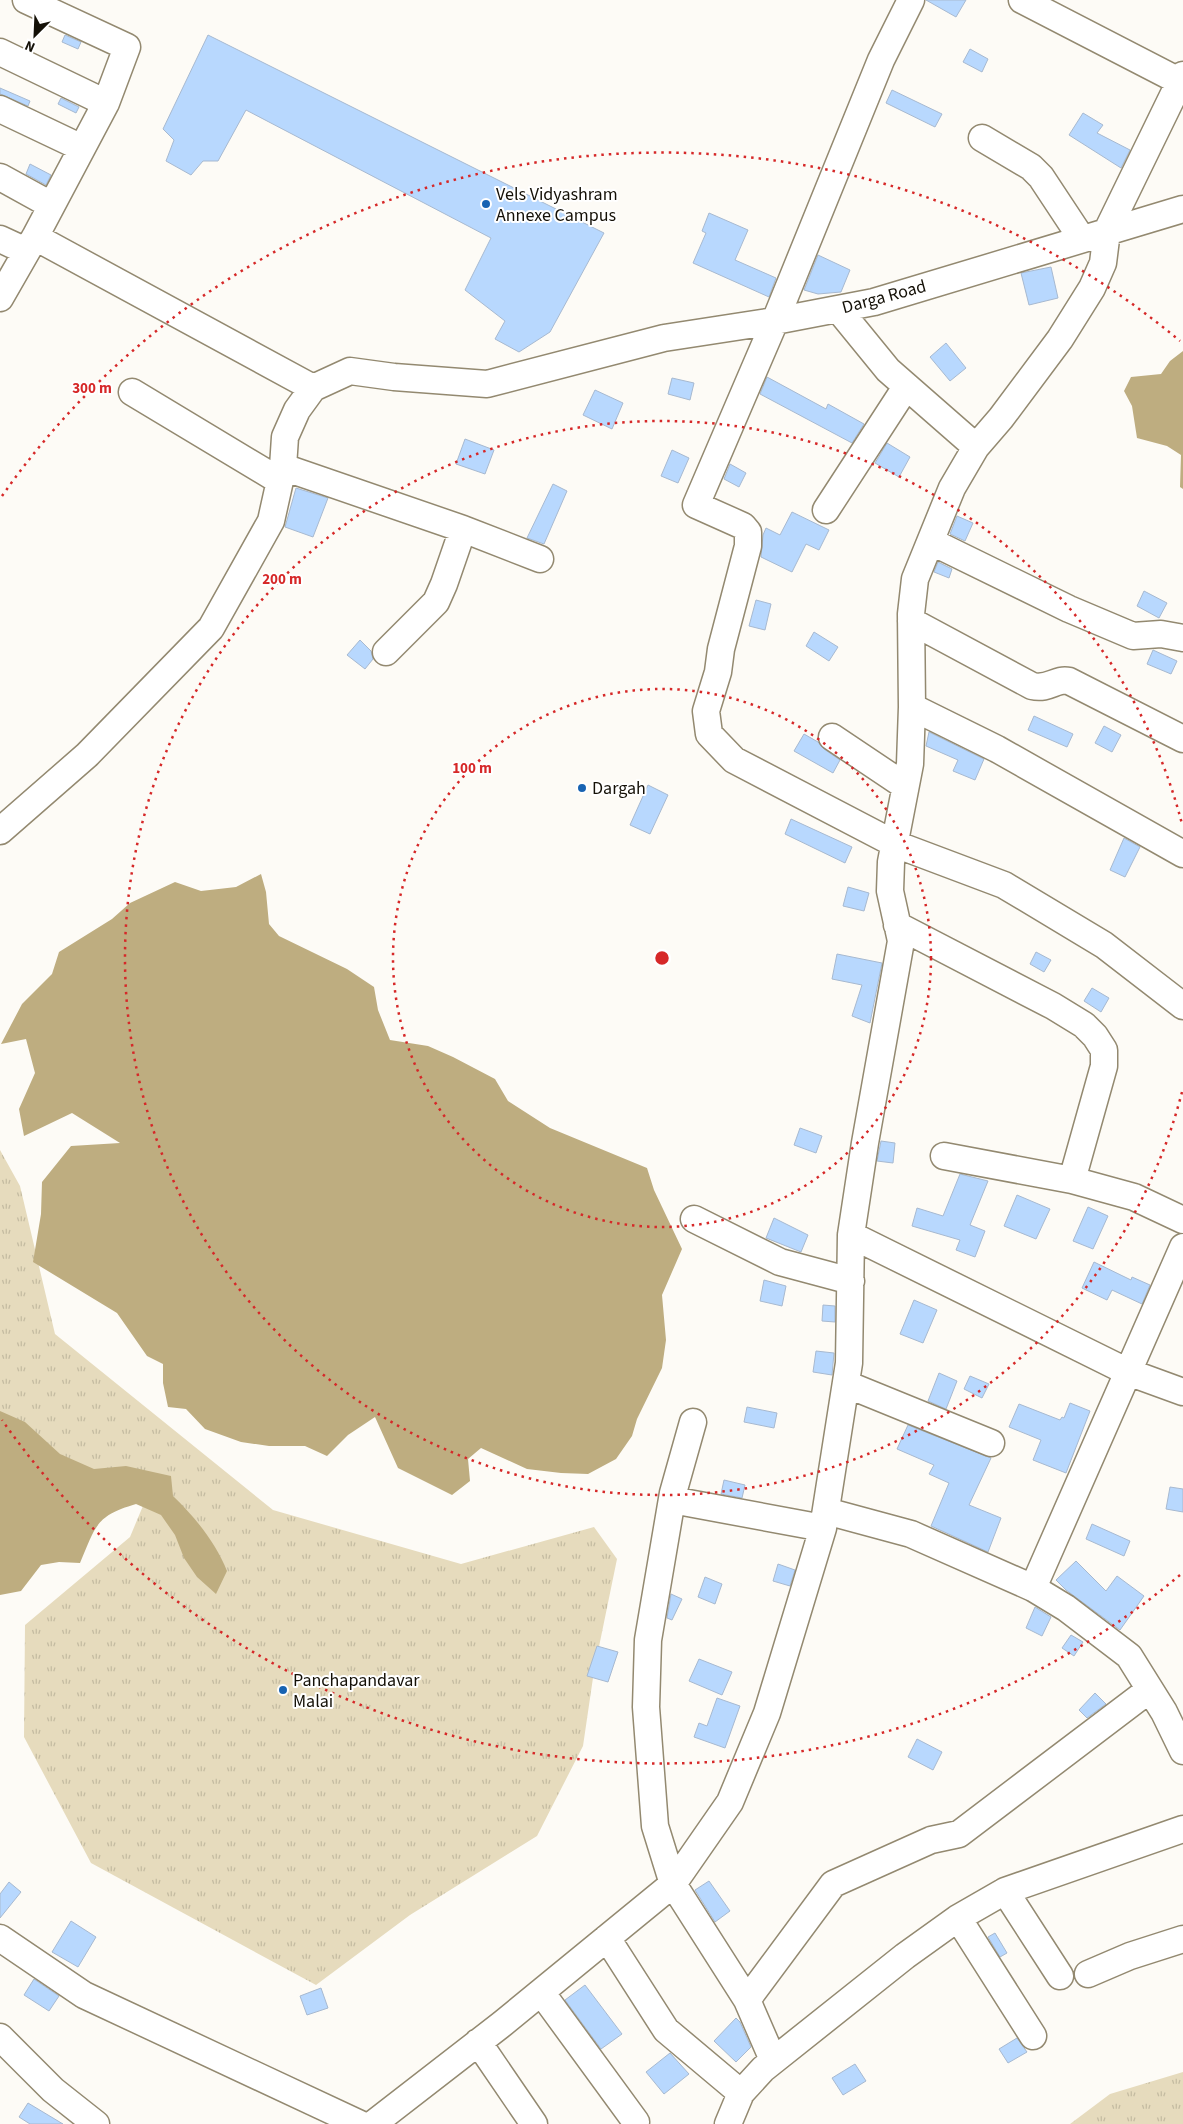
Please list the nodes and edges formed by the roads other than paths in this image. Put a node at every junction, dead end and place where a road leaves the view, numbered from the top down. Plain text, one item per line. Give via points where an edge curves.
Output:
1 (26, 0) edge
2 (911, 0) edge
3 (1022, 0) edge
4 (0, 52) edge
5 (1181, 78) edge
6 (106, 103) junction
7 (0, 109) edge
8 (982, 138) dead end
9 (82, 148) junction
10 (0, 177) edge
11 (51, 205) junction
12 (1183, 208) edge
13 (1107, 231) junction
14 (0, 239) edge
15 (1082, 239) junction
16 (31, 244) junction
17 (0, 298) edge
18 (839, 310) junction
19 (775, 321) junction
20 (313, 388) junction
21 (906, 388) junction
22 (132, 392) dead end
23 (976, 447) junction
24 (282, 474) junction
25 (826, 510) dead end
26 (462, 528) junction
27 (932, 542) junction
28 (540, 559) dead end
29 (911, 621) junction
30 (1183, 638) edge
31 (386, 652) dead end
32 (912, 707) junction
33 (832, 737) dead end
34 (1183, 739) edge
35 (905, 786) junction
36 (0, 831) edge
37 (895, 844) junction
38 (1183, 854) edge
39 (897, 925) junction
40 (1183, 1006) edge
41 (944, 1156) dead end
42 (1072, 1180) junction
43 (694, 1219) dead end
44 (1183, 1220) edge
45 (852, 1235) junction
46 (1183, 1247) edge
47 (850, 1281) junction
48 (1128, 1372) junction
49 (846, 1384) junction
50 (1183, 1392) edge
51 (693, 1422) dead end
52 (991, 1443) dead end
53 (672, 1500) junction
54 (824, 1520) junction
55 (1033, 1588) junction
56 (1149, 1690) junction
57 (1183, 1751) edge
58 (1183, 1829) edge
59 (673, 1884) junction
60 (1006, 1891) junction
61 (958, 1918) junction
62 (0, 1938) edge
63 (607, 1938) junction
64 (1183, 1939) edge
65 (1088, 1974) dead end
66 (1060, 1976) dead end
67 (541, 1992) junction
68 (747, 2000) junction
69 (1033, 2036) dead end
70 (0, 2037) edge
71 (478, 2042) junction
72 (773, 2060) junction
73 (741, 2093) junction
74 (636, 2122) dead end
75 (96, 2124) edge
76 (360, 2124) edge
77 (373, 2124) edge
78 (534, 2124) edge
79 (728, 2124) edge

1 - 6 street via 127,47
2 - 19 street via 881,60
3 - 5 street
4 - 6 street
5 - 13 street
6 - 9 street
7 - 9 street
8 - 15 street via 1031,167 1041,177
9 - 11 street
10 - 11 street
11 - 16 street
12 - 13 street, Darga Road
13 - 15 street, Darga Road
13 - 23 street via 1102,263 1092,288 1060,339
14 - 16 street
15 - 18 street, Darga Road
16 - 17 street
16 - 20 street
18 - 19 street, Darga Road
18 - 21 street
19 - 20 street, Darga Road via 664,338 487,384 350,371
19 - 37 street via 696,504 743,526 748,532 718,672 706,712 709,734 734,760
20 - 24 street via 297,410 285,437
21 - 23 street
21 - 25 street
22 - 24 street
23 - 27 street via 952,488
24 - 26 street
24 - 36 street via 271,521 211,628 87,755
26 - 28 street
26 - 31 street via 436,602
27 - 29 street via 915,579
27 - 30 street via 1069,609 1134,636 1161,634
29 - 32 street
29 - 34 street via 1032,686 1047,687 1060,680 1069,681
32 - 35 street via 910,764
32 - 38 street via 998,749
33 - 35 street
35 - 37 street
37 - 39 street via 890,892
37 - 40 street via 1004,885 1104,945
39 - 42 street via 1053,1006 1084,1025 1095,1036 1104,1050 1104,1066
39 - 45 street via 901,942
41 - 42 street
42 - 44 street via 1134,1197
43 - 47 street via 780,1262
45 - 47 street
45 - 48 street
46 - 48 street
47 - 49 street
48 - 50 street
48 - 55 street
49 - 52 street
49 - 54 street
51 - 53 street
53 - 54 street
53 - 59 street via 648,1640 646,1707 655,1826
54 - 55 street via 911,1534
54 - 59 street via 767,1712 730,1802
55 - 56 street via 1066,1608 1129,1656
56 - 57 street
56 - 68 street via 959,1834 931,1840 833,1884
58 - 60 street
59 - 63 street
59 - 68 street
60 - 61 street
60 - 66 street
61 - 69 street
61 - 72 street
62 - 76 street via 84,1995
63 - 67 street
63 - 73 street via 666,2030
64 - 65 street
67 - 71 street
67 - 74 street
68 - 72 street
70 - 75 street via 53,2090
71 - 77 street
71 - 78 street
72 - 73 street
73 - 79 street

